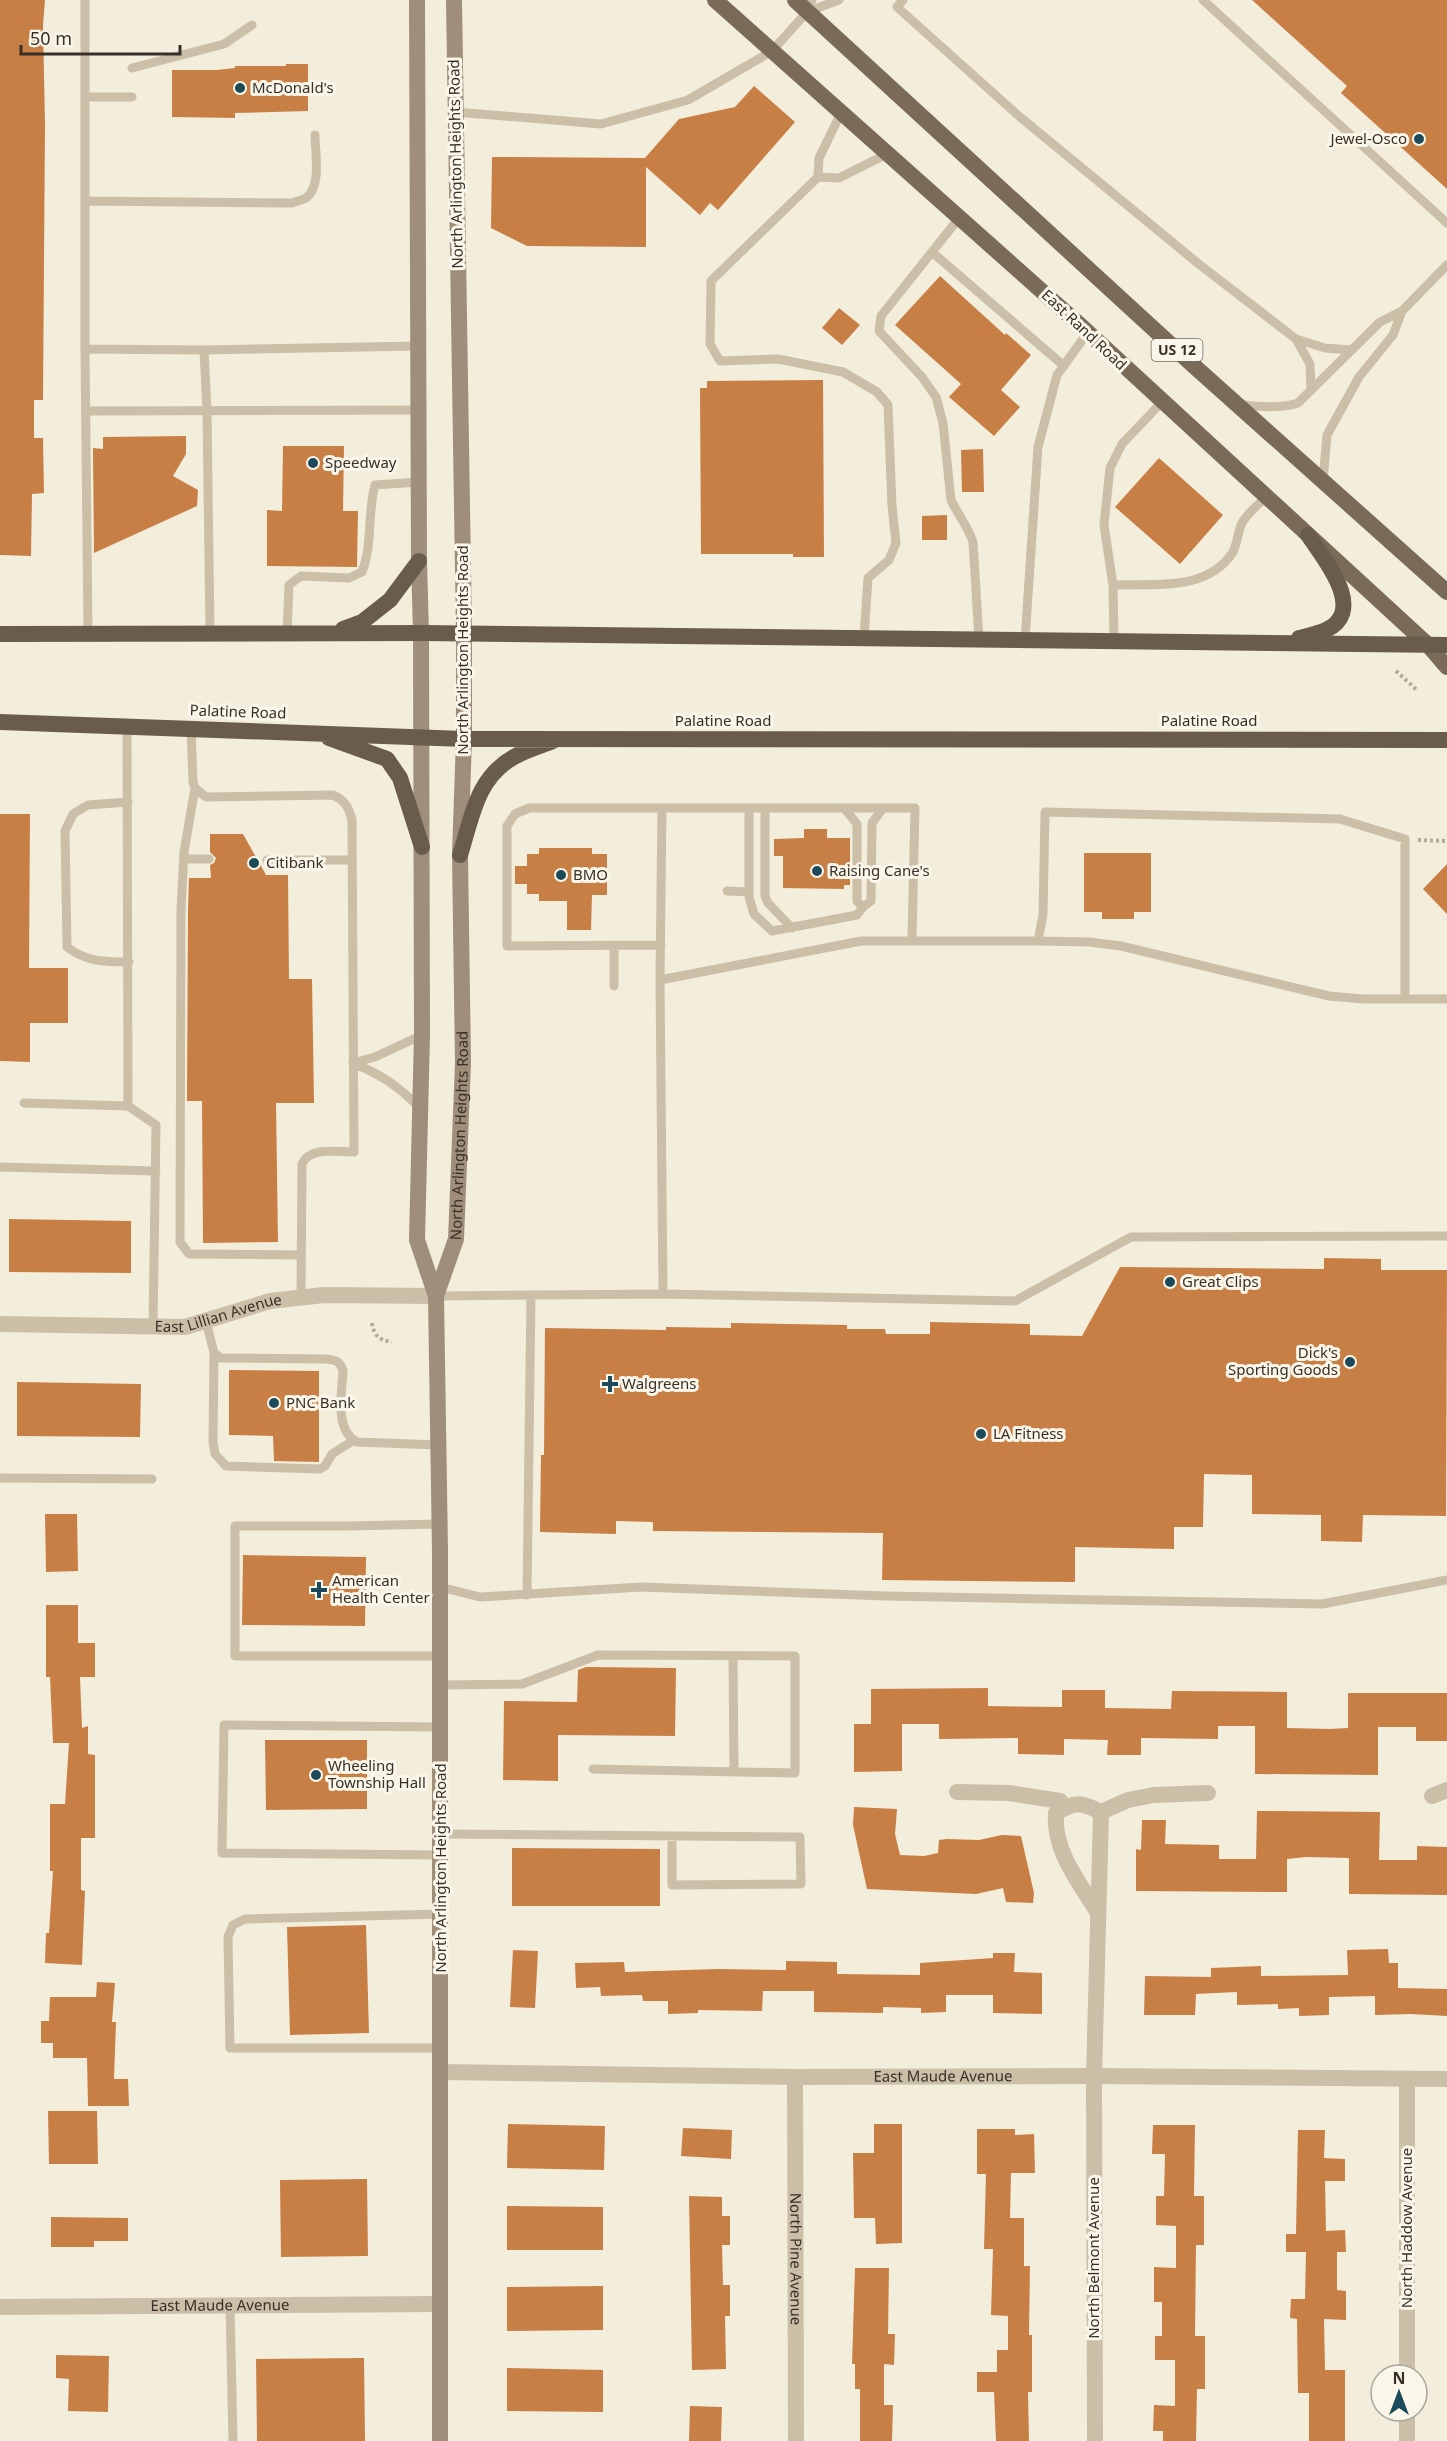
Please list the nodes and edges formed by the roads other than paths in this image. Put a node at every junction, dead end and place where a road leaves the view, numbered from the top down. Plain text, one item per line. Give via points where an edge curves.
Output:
1 (85, 0) edge
2 (417, 0) edge
3 (454, 0) edge
4 (715, 0) edge
5 (839, 0) edge
6 (1203, 0) edge
7 (900, 3) edge
8 (805, 4) edge
9 (252, 25) dead end
10 (772, 51) junction
11 (132, 68) dead end
12 (86, 97) junction
13 (132, 97) dead end
14 (455, 112) junction
15 (841, 113) junction
16 (315, 135) dead end
17 (887, 153) junction
18 (818, 177) junction
19 (86, 201) junction
20 (959, 218) junction
21 (1447, 223) edge
22 (932, 252) junction
23 (1447, 265) edge
24 (1402, 311) junction
25 (1088, 332) junction
26 (1296, 339) junction
27 (419, 346) junction
28 (85, 349) junction
29 (204, 350) junction
30 (1350, 350) junction
31 (1064, 366) junction
32 (1311, 390) junction
33 (1162, 402) junction
34 (1238, 405) junction
35 (420, 410) junction
36 (86, 411) junction
37 (207, 411) junction
38 (1323, 481) junction
39 (419, 482) junction
40 (1266, 497) junction
41 (1308, 535) junction
42 (419, 561) junction
43 (1113, 585) junction
44 (1447, 592) edge
45 (210, 633) junction
46 (287, 633) junction
47 (335, 633) junction
48 (422, 633) junction
49 (464, 633) junction
50 (0, 634) edge
51 (88, 634) junction
52 (864, 638) junction
53 (979, 640) junction
54 (1025, 640) junction
55 (1114, 641) junction
56 (1282, 644) junction
57 (1428, 645) junction
58 (1447, 645) edge
59 (1447, 667) edge
60 (0, 722) edge
61 (127, 727) junction
62 (191, 729) junction
63 (314, 733) junction
64 (422, 737) junction
65 (560, 738) junction
66 (464, 739) junction
67 (1447, 740) edge
68 (195, 788) junction
69 (128, 802) junction
70 (662, 808) junction
71 (749, 808) junction
72 (765, 808) junction
73 (844, 808) junction
74 (883, 808) junction
75 (422, 847) junction
76 (460, 855) junction
77 (184, 859) junction
78 (209, 859) dead end
79 (267, 860) dead end
80 (352, 860) junction
81 (727, 891) dead end
82 (749, 892) junction
83 (863, 907) junction
84 (792, 928) junction
85 (912, 940) junction
86 (1038, 941) junction
87 (661, 945) junction
88 (614, 946) junction
89 (129, 962) junction
90 (660, 980) junction
91 (614, 986) dead end
92 (1406, 999) junction
93 (1447, 999) edge
94 (422, 1035) junction
95 (353, 1063) junction
96 (24, 1103) dead end
97 (128, 1106) junction
98 (420, 1108) junction
99 (0, 1167) edge
100 (156, 1170) junction
101 (1447, 1236) edge
102 (302, 1255) junction
103 (663, 1294) junction
104 (531, 1295) junction
105 (436, 1296) junction
106 (302, 1298) junction
107 (206, 1321) junction
108 (0, 1324) edge
109 (153, 1326) junction
110 (214, 1353) junction
111 (354, 1440) junction
112 (438, 1445) junction
113 (0, 1478) edge
114 (152, 1479) dead end
115 (440, 1524) junction
116 (1447, 1580) edge
117 (440, 1587) junction
118 (527, 1594) junction
119 (440, 1656) junction
120 (733, 1656) junction
121 (440, 1685) junction
122 (441, 1727) junction
123 (594, 1769) dead end
124 (734, 1772) junction
125 (957, 1791) dead end
126 (1208, 1792) dead end
127 (1064, 1808) junction
128 (1101, 1812) junction
129 (441, 1834) junction
130 (672, 1836) junction
131 (441, 1855) junction
132 (1098, 1913) junction
133 (441, 1914) junction
134 (441, 2048) junction
135 (441, 2072) junction
136 (1094, 2076) junction
137 (795, 2077) junction
138 (1447, 2079) edge
139 (1407, 2080) junction
140 (441, 2304) junction
141 (230, 2305) junction
142 (0, 2307) edge
143 (1407, 2363) edge
144 (1407, 2423) edge
145 (233, 2441) edge
146 (440, 2441) edge
147 (796, 2441) edge
148 (1095, 2441) edge
149 (1407, 2441) edge

1 - 12 lane
2 - 27 main road, North Arlington Heights Road
3 - 14 main road, North Arlington Heights Road
4 - 10 main road, East Rand Road
5 - 8 lane
6 - 21 lane
7 - 26 lane via 1020,117
8 - 10 lane
8 - 34 main road, US 12
9 - 11 lane via 224,44
10 - 14 lane via 688,100 601,124
10 - 15 main road, East Rand Road
12 - 13 lane
12 - 19 lane
14 - 49 main road, North Arlington Heights Road
15 - 17 main road, East Rand Road
15 - 18 lane via 819,158
16 - 19 lane via 313,190 306,198 292,203
17 - 18 lane via 839,178
17 - 20 main road, East Rand Road
18 - 52 lane via 711,281 710,344 720,361 778,359 843,372 877,392 888,405 896,543 889,560 868,578
19 - 28 lane
20 - 22 lane
20 - 25 main road, East Rand Road
22 - 31 lane
22 - 53 lane via 882,316 879,331 929,386 940,409 951,500 973,542
23 - 24 lane
24 - 30 lane via 1380,322
24 - 38 lane via 1393,335 1359,377 1327,435
25 - 31 lane
25 - 33 main road, East Rand Road
26 - 30 lane via 1325,348
26 - 32 lane via 1310,364
27 - 29 lane
27 - 35 main road, North Arlington Heights Road
28 - 29 lane
28 - 36 lane
29 - 37 lane
30 - 32 lane
31 - 54 lane via 1057,375 1038,447
32 - 34 lane via 1288,406
33 - 40 main road, East Rand Road
33 - 43 lane via 1122,444 1110,468 1104,525
34 - 38 main road, US 12
35 - 37 lane
35 - 39 main road, North Arlington Heights Road
36 - 37 lane
36 - 51 lane
37 - 45 lane
38 - 44 main road, US 12
39 - 42 main road, North Arlington Heights Road
39 - 46 lane via 375,485 362,572 349,578 301,576 289,585
40 - 41 main road, East Rand Road
40 - 43 lane via 1242,522 1234,550 1216,572 1203,579 1180,582
41 - 56 highway via 1340,583 1342,607 1337,622 1325,630
41 - 57 main road, East Rand Road
42 - 47 highway via 390,600 362,622
42 - 48 main road, North Arlington Heights Road
43 - 55 lane
45 - 46 highway
45 - 51 highway
46 - 47 highway
47 - 48 highway
48 - 49 highway
48 - 64 main road, North Arlington Heights Road
49 - 52 highway
49 - 66 main road, North Arlington Heights Road
50 - 51 highway
52 - 53 highway
53 - 54 highway
54 - 55 highway
55 - 56 highway
56 - 57 highway
57 - 58 highway
57 - 59 main road, East Rand Road
60 - 61 highway, Palatine Road
61 - 62 highway, Palatine Road
61 - 69 lane
62 - 63 highway, Palatine Road
62 - 68 lane
63 - 64 highway, Palatine Road
63 - 75 highway via 387,759 400,778
64 - 66 highway, Palatine Road
64 - 75 main road, North Arlington Heights Road
65 - 66 highway, Palatine Road
65 - 67 highway, Palatine Road
65 - 76 highway via 514,757 496,770 481,788
66 - 76 main road, North Arlington Heights Road
68 - 77 lane
68 - 80 lane via 206,796 341,798 352,820
69 - 89 lane
69 - 89 lane via 88,805 73,814 65,831 67,947 78,956 102,962
70 - 71 lane
70 - 87 lane
70 - 88 lane via 529,807 515,814 507,826 507,946
71 - 72 lane
71 - 82 lane
72 - 73 lane
72 - 84 lane via 765,896
73 - 74 lane
73 - 83 lane via 857,824 857,901
74 - 83 lane via 872,823 871,901
74 - 85 lane via 915,808
75 - 94 main road, North Arlington Heights Road
76 - 105 main road, North Arlington Heights Road via 463,1063 456,1239
77 - 78 lane
77 - 102 lane via 180,1242 189,1254
79 - 80 lane
80 - 95 lane
81 - 82 lane
82 - 84 lane via 754,914 762,924 772,931
83 - 84 lane via 857,915
85 - 86 lane
85 - 90 lane via 861,940
86 - 92 lane via 1121,946 1329,996
86 - 92 lane via 1043,915 1045,812 1340,819 1405,839
87 - 88 lane
87 - 90 lane
88 - 91 lane
89 - 97 lane
90 - 103 lane
92 - 93 lane
94 - 95 lane
94 - 98 main road, North Arlington Heights Road
95 - 98 lane via 396,1085
95 - 102 lane via 354,1152 315,1152 304,1158
96 - 97 lane
97 - 100 lane via 156,1125
98 - 105 main road, North Arlington Heights Road via 417,1240
99 - 100 lane
100 - 109 lane
101 - 103 lane via 1131,1237 1015,1301
102 - 106 lane
103 - 104 lane
104 - 105 lane
104 - 118 lane
105 - 106 street, East Lillian Avenue
105 - 112 main road, North Arlington Heights Road
106 - 107 street, East Lillian Avenue via 270,1301
107 - 109 street, East Lillian Avenue via 185,1327
107 - 110 lane
108 - 109 street, East Lillian Avenue
110 - 111 lane via 221,1358 335,1360 343,1371 342,1425
110 - 111 lane via 213,1442 215,1454 226,1466 320,1469 332,1454
111 - 112 lane
112 - 115 main road, North Arlington Heights Road
113 - 114 lane
115 - 117 main road, North Arlington Heights Road
115 - 119 lane via 236,1526 235,1656
116 - 118 lane via 1322,1604 898,1597 641,1587
117 - 118 lane via 480,1597
117 - 119 main road, North Arlington Heights Road
119 - 121 main road, North Arlington Heights Road
120 - 121 lane via 598,1654 522,1684
120 - 124 lane
120 - 124 lane via 795,1656 795,1773
121 - 122 main road, North Arlington Heights Road
122 - 129 main road, North Arlington Heights Road
122 - 131 lane via 224,1725 222,1853
123 - 124 lane
125 - 127 street via 1050,1799 1060,1801
126 - 128 street via 1154,1795 1128,1800
127 - 128 street via 1083,1803
127 - 132 street via 1056,1813 1055,1829 1063,1856
128 - 132 street, North Belmont Avenue
129 - 130 lane
129 - 131 main road, North Arlington Heights Road
130 - 130 lane via 800,1837 801,1884 672,1885
131 - 133 main road, North Arlington Heights Road
132 - 136 street, North Belmont Avenue
133 - 134 main road, North Arlington Heights Road
133 - 134 lane via 245,1918 233,1925 228,1937 230,2048
134 - 135 main road, North Arlington Heights Road
135 - 137 street, East Maude Avenue
135 - 140 main road, North Arlington Heights Road
136 - 137 street, East Maude Avenue
136 - 139 street, East Maude Avenue
136 - 148 street, North Belmont Avenue
137 - 147 street, North Pine Avenue
138 - 139 street, East Maude Avenue
139 - 143 street, North Haddow Avenue
140 - 141 street, East Maude Avenue
140 - 146 main road, North Arlington Heights Road
141 - 142 street, East Maude Avenue
141 - 145 lane
144 - 149 street

